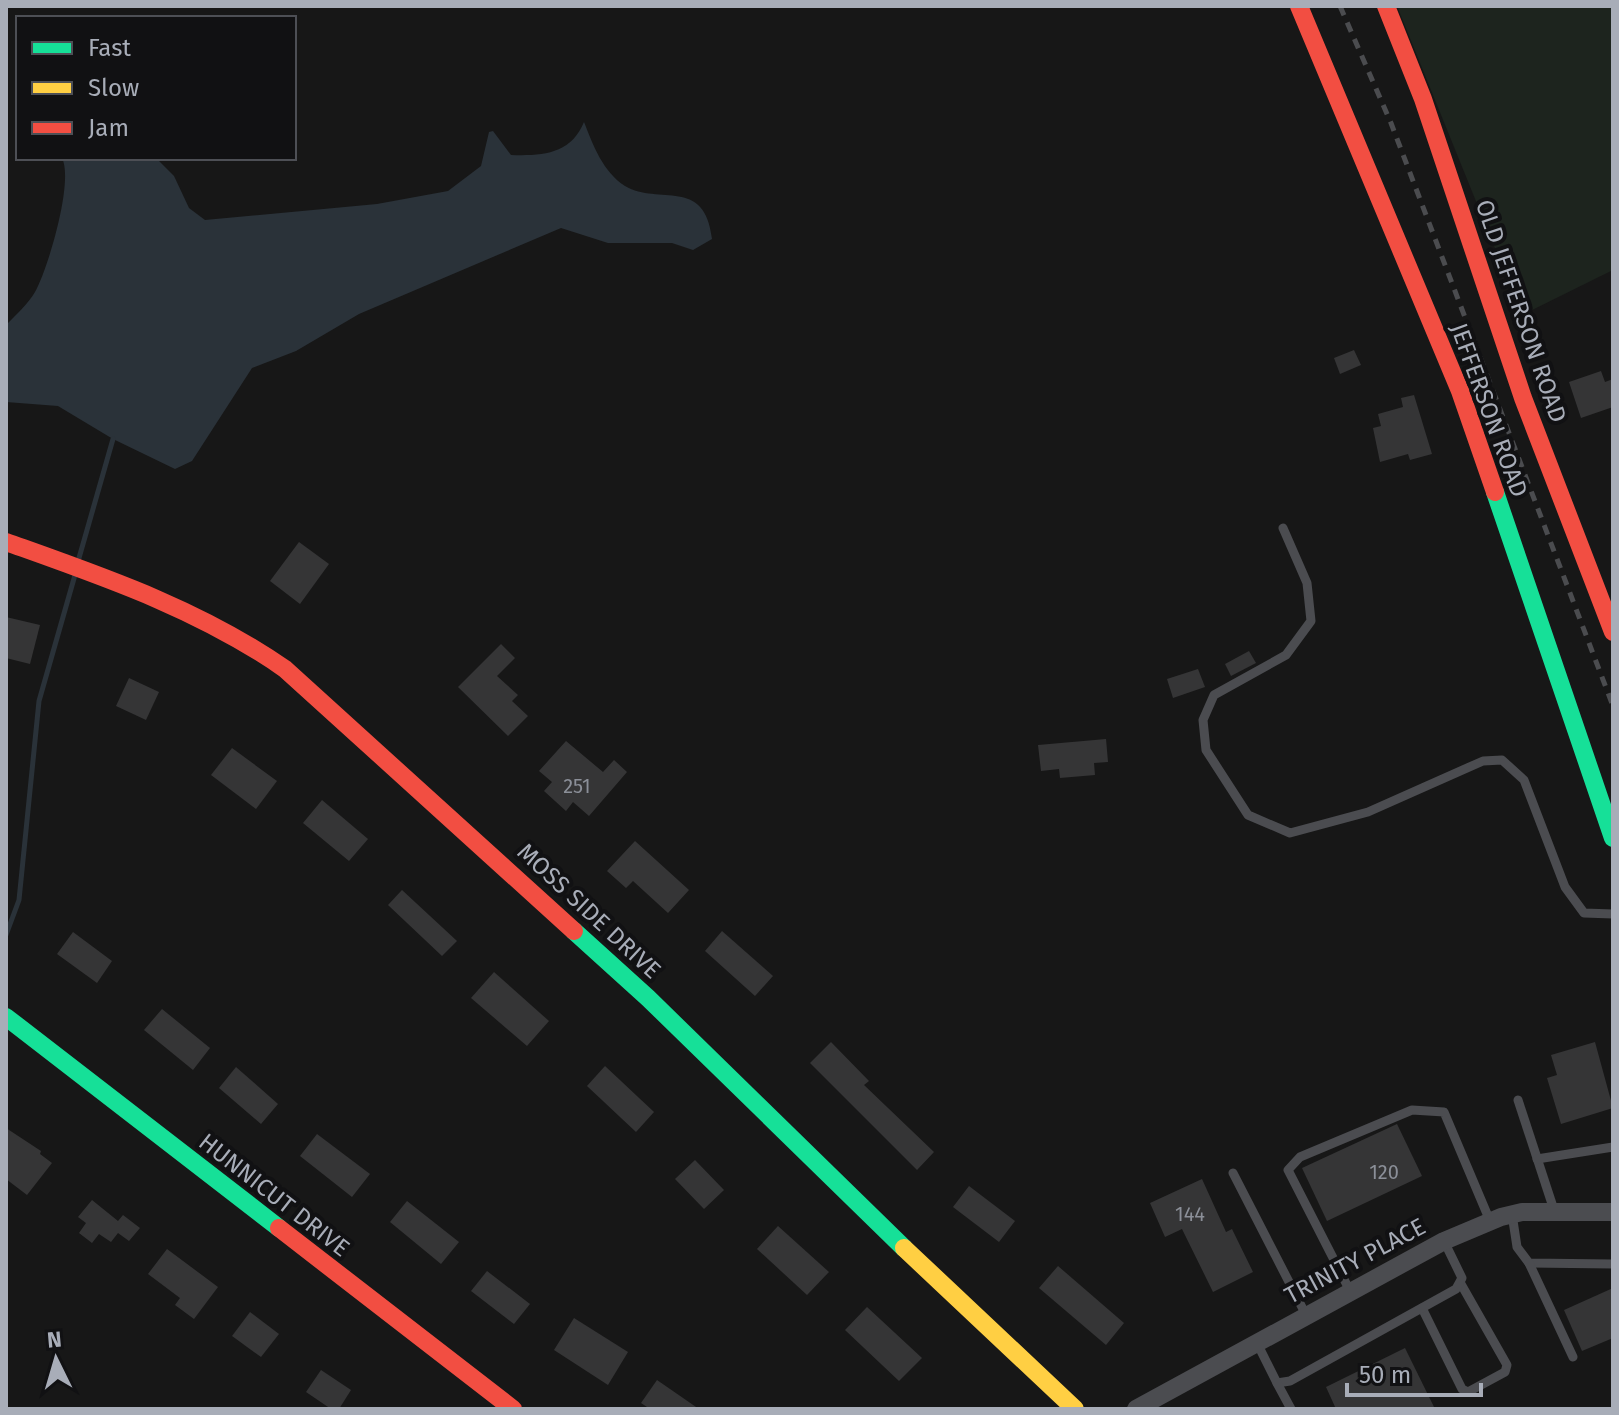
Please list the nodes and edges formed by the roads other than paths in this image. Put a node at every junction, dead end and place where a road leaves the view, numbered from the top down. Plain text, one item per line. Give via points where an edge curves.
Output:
1 (1299, 6) edge
2 (1386, 6) edge
3 (1283, 528) dead end
4 (6, 542) edge
5 (1613, 632) edge
6 (1613, 838) edge
7 (1613, 914) edge
8 (6, 1017) edge
9 (1518, 1100) dead end
10 (1613, 1147) edge
11 (1537, 1159) junction
12 (1233, 1173) dead end
13 (1554, 1210) junction
14 (1613, 1212) edge
15 (1512, 1214) junction
16 (1490, 1221) junction
17 (1444, 1241) junction
18 (1529, 1263) junction
19 (1613, 1264) edge
20 (1461, 1284) junction
21 (1350, 1291) junction
22 (1422, 1308) junction
23 (1306, 1315) junction
24 (1256, 1341) junction
25 (1573, 1357) dead end
26 (1277, 1383) junction
27 (513, 1409) edge
28 (1075, 1409) edge
29 (1136, 1409) edge
30 (1291, 1409) edge

1 - 6 main road, JEFFERSON ROAD via 1460,391
2 - 5 main road, OLD JEFFERSON ROAD via 1436,131 1503,336
3 - 7 lane via 1307,583 1311,621 1286,655 1214,695 1203,720 1206,750 1248,815 1290,833 1368,812 1483,761 1502,760 1524,780 1565,887 1584,913
4 - 28 main road, MOSS SIDE DRIVE via 198,614 285,669 648,998
8 - 27 main road, HUNNICUT DRIVE
9 - 11 lane
10 - 11 lane
11 - 13 lane
12 - 23 lane
13 - 14 street, TRINITY PLACE
13 - 15 street, TRINITY PLACE
15 - 16 street, TRINITY PLACE
15 - 18 lane via 1517,1247
16 - 17 street, TRINITY PLACE
16 - 21 lane via 1444,1112 1412,1110 1300,1157 1288,1170
17 - 20 lane
17 - 21 street, TRINITY PLACE
18 - 19 lane
18 - 25 lane
20 - 22 lane
20 - 22 lane via 1507,1365 1505,1372 1468,1392 1462,1389
21 - 23 street, TRINITY PLACE
22 - 26 lane via 1290,1381
23 - 24 street, TRINITY PLACE
24 - 26 lane
24 - 29 street, TRINITY PLACE
26 - 30 lane

